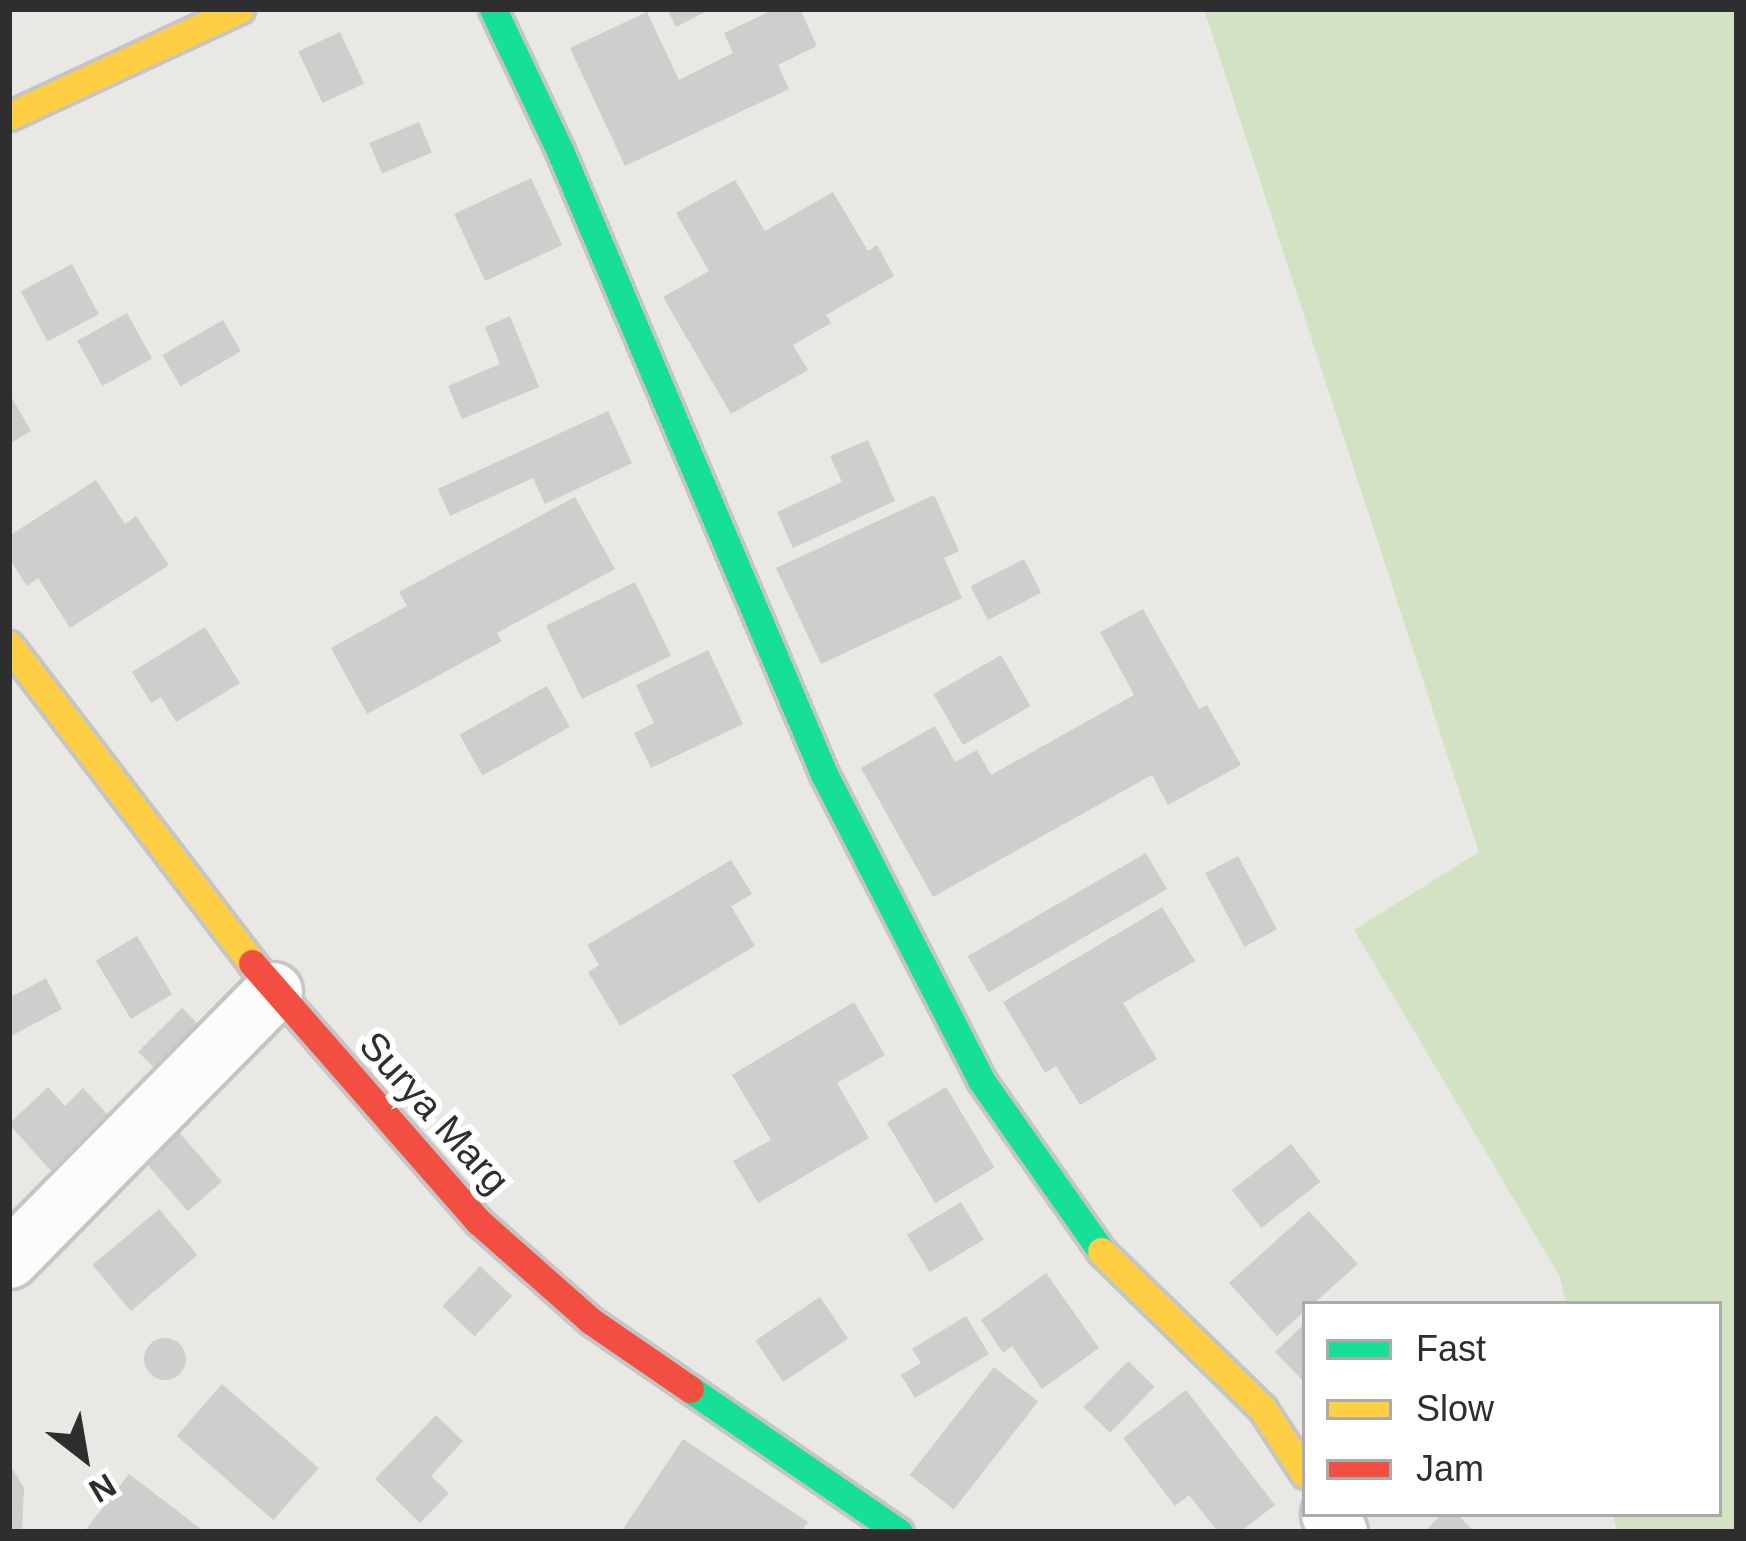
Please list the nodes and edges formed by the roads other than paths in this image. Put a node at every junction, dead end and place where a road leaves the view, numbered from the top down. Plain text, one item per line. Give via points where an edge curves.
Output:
1 (239, 9) edge
2 (493, 9) edge
3 (9, 116) edge
4 (9, 645) edge
5 (273, 991) junction
6 (9, 1259) edge
7 (1302, 1469) edge
8 (898, 1532) edge

1 - 3 street
2 - 7 street via 824,774 981,1080 1087,1238 1262,1408
4 - 5 street, Surya Marg
5 - 6 street
5 - 8 street, Surya Marg via 479,1222 591,1321

